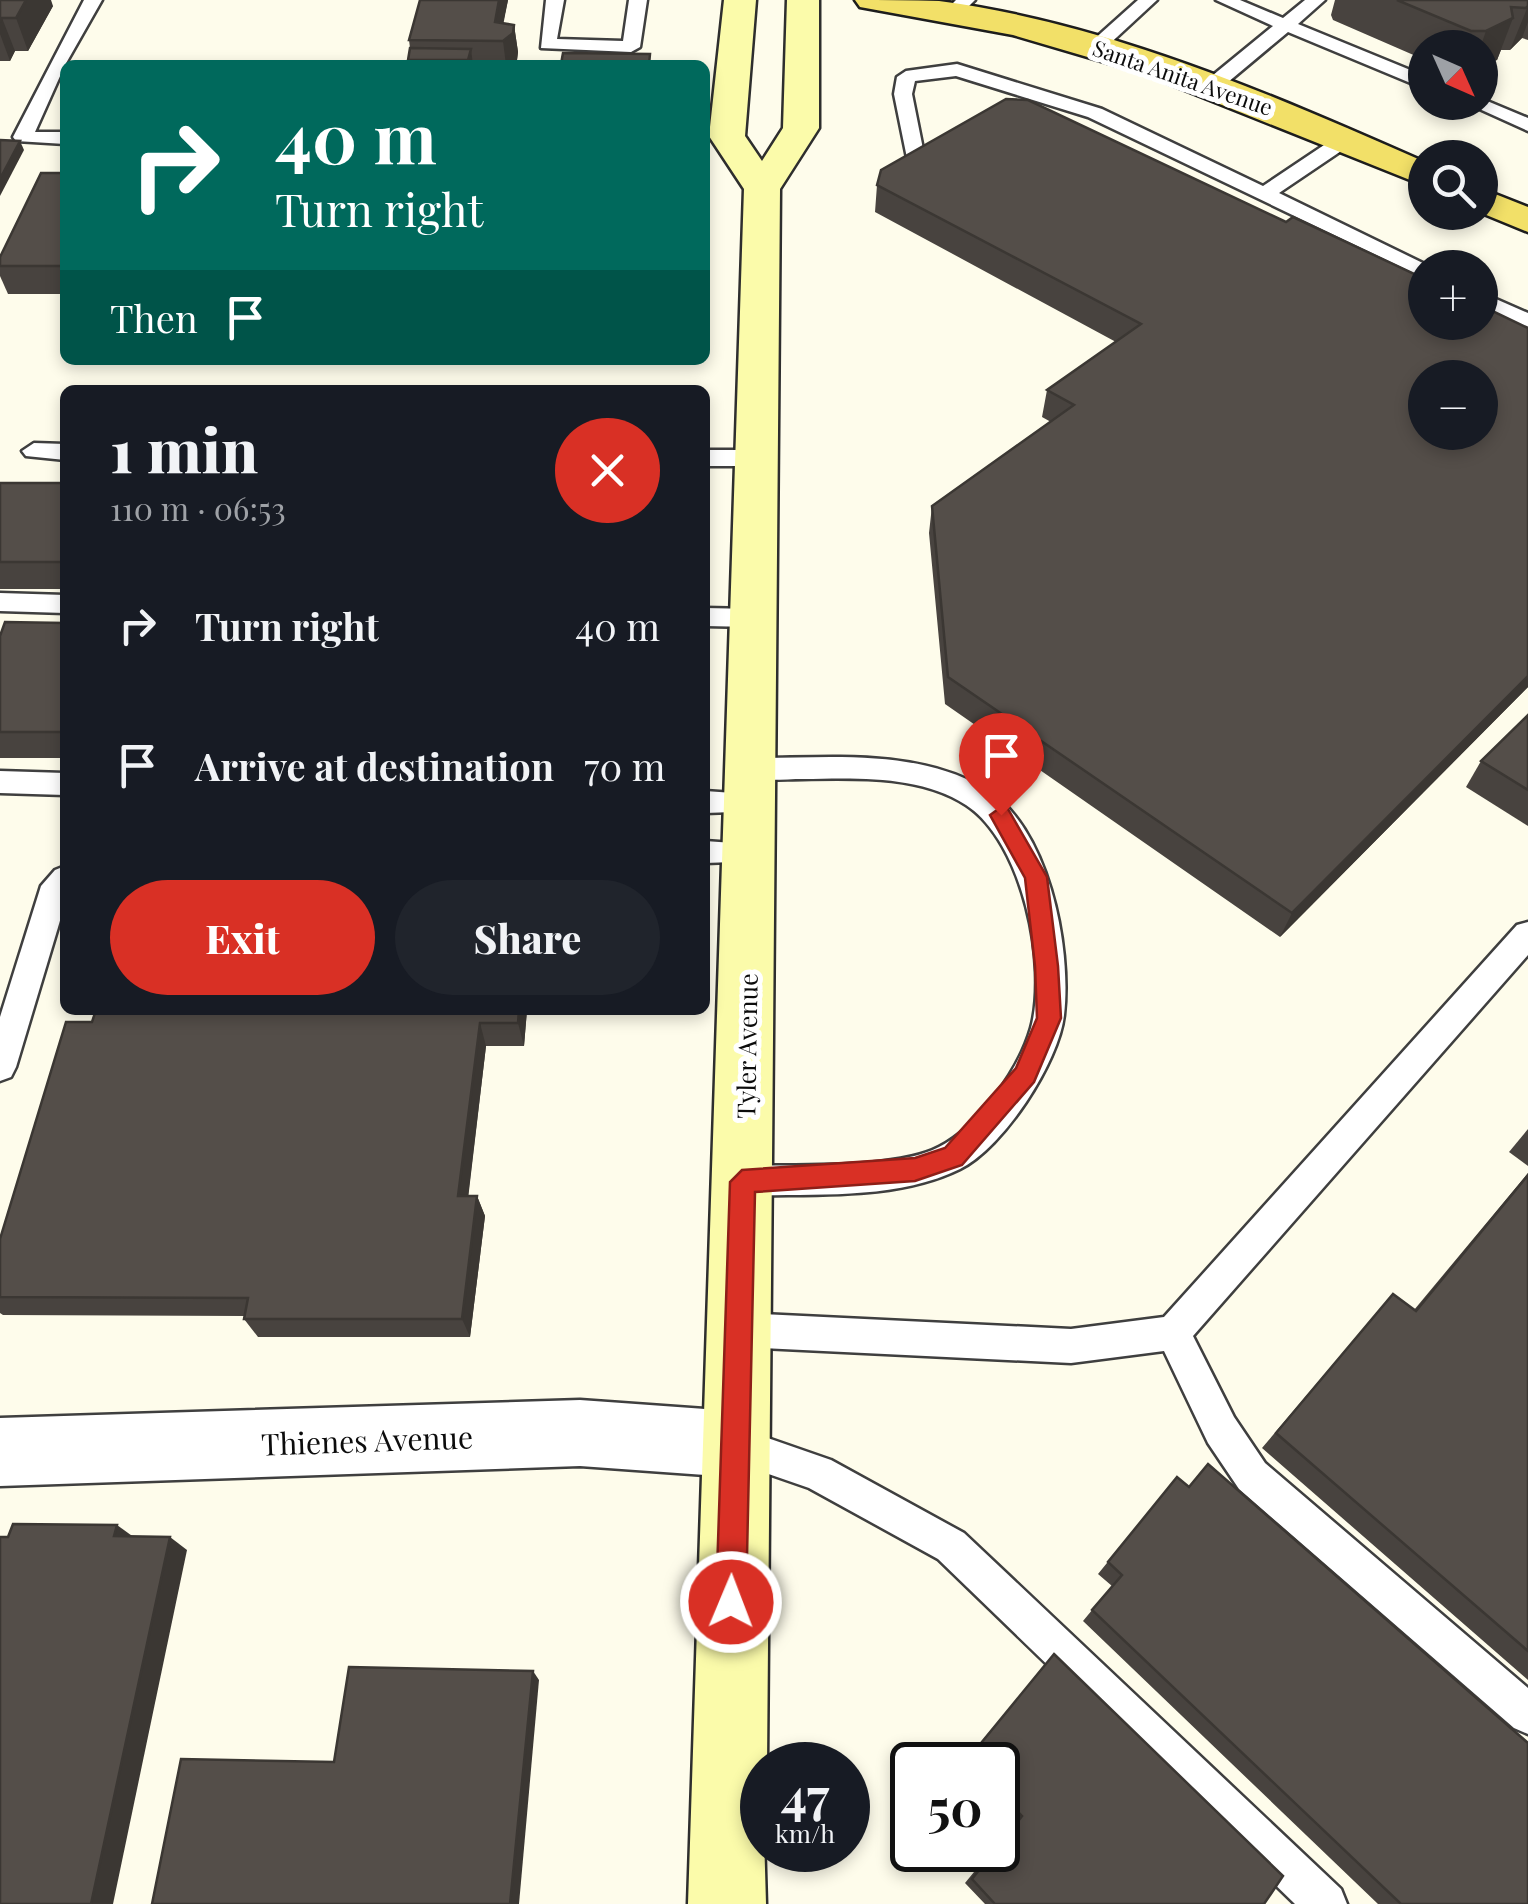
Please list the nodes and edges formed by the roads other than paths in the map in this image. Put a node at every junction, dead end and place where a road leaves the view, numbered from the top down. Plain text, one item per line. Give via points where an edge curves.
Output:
1 (93, 0) edge
2 (555, 0) edge
3 (638, 0) edge
4 (740, 0) edge
5 (803, 0) edge
6 (871, 0) edge
7 (1148, 0) edge
8 (1225, 0) edge
9 (1316, 0) edge
10 (958, 7) edge
11 (1288, 27) junction
12 (1097, 46) junction
13 (62, 60) edge
14 (60, 64) edge
15 (1408, 76) edge
16 (1214, 84) junction
17 (1498, 112) edge
18 (1528, 125) edge
19 (60, 138) edge
20 (1346, 139) junction
21 (914, 154) edge
22 (1408, 167) edge
23 (762, 189) junction
24 (1266, 194) junction
25 (1498, 207) edge
26 (1528, 221) edge
27 (1408, 263) edge
28 (1498, 307) edge
29 (1528, 321) edge
30 (34, 451) dead end
31 (60, 452) edge
32 (710, 458) edge
33 (756, 458) junction
34 (0, 602) edge
35 (60, 604) edge
36 (728, 618) edge
37 (0, 782) edge
38 (60, 784) edge
39 (736, 791) edge
40 (728, 852) edge
41 (60, 882) edge
42 (1528, 934) edge
43 (0, 1067) edge
44 (742, 1182) junction
45 (740, 1330) junction
46 (1173, 1333) junction
47 (734, 1444) junction
48 (0, 1452) edge
49 (1528, 1714) edge
50 (727, 1904) edge
51 (1326, 1904) edge

1 - 13 lane
2 - 3 lane via 547,44 632,47
4 - 23 main road via 728,136
5 - 23 main road via 801,128
6 - 10 main road, Santa Anita Avenue
7 - 12 lane
8 - 11 lane
9 - 11 lane
10 - 12 main road, Santa Anita Avenue
11 - 15 lane
11 - 16 lane
12 - 16 main road, Santa Anita Avenue
14 - 19 lane via 23,136
16 - 20 main road, Santa Anita Avenue
17 - 18 lane
20 - 22 main road, Santa Anita Avenue
20 - 24 lane
21 - 24 lane via 906,77 957,70 1095,113
23 - 33 main road, Tyler Avenue
24 - 27 lane
25 - 26 main road
28 - 29 lane
30 - 31 lane
32 - 33 lane
33 - 36 main road, Tyler Avenue
34 - 35 lane
36 - 39 main road, Tyler Avenue
37 - 38 lane
39 - 40 main road, Tyler Avenue
39 - 44 lane via 888,771 949,784 1001,815 1036,877 1049,1018 1026,1075 953,1157 915,1169
40 - 44 main road, Tyler Avenue
41 - 43 lane
42 - 46 lane
44 - 45 main road, Tyler Avenue
45 - 46 lane via 1071,1346
45 - 47 main road, Tyler Avenue
46 - 49 lane via 1252,1476
47 - 48 street, Thienes Avenue via 580,1433
47 - 50 main road, Tyler Avenue
47 - 51 lane via 818,1473 951,1546

